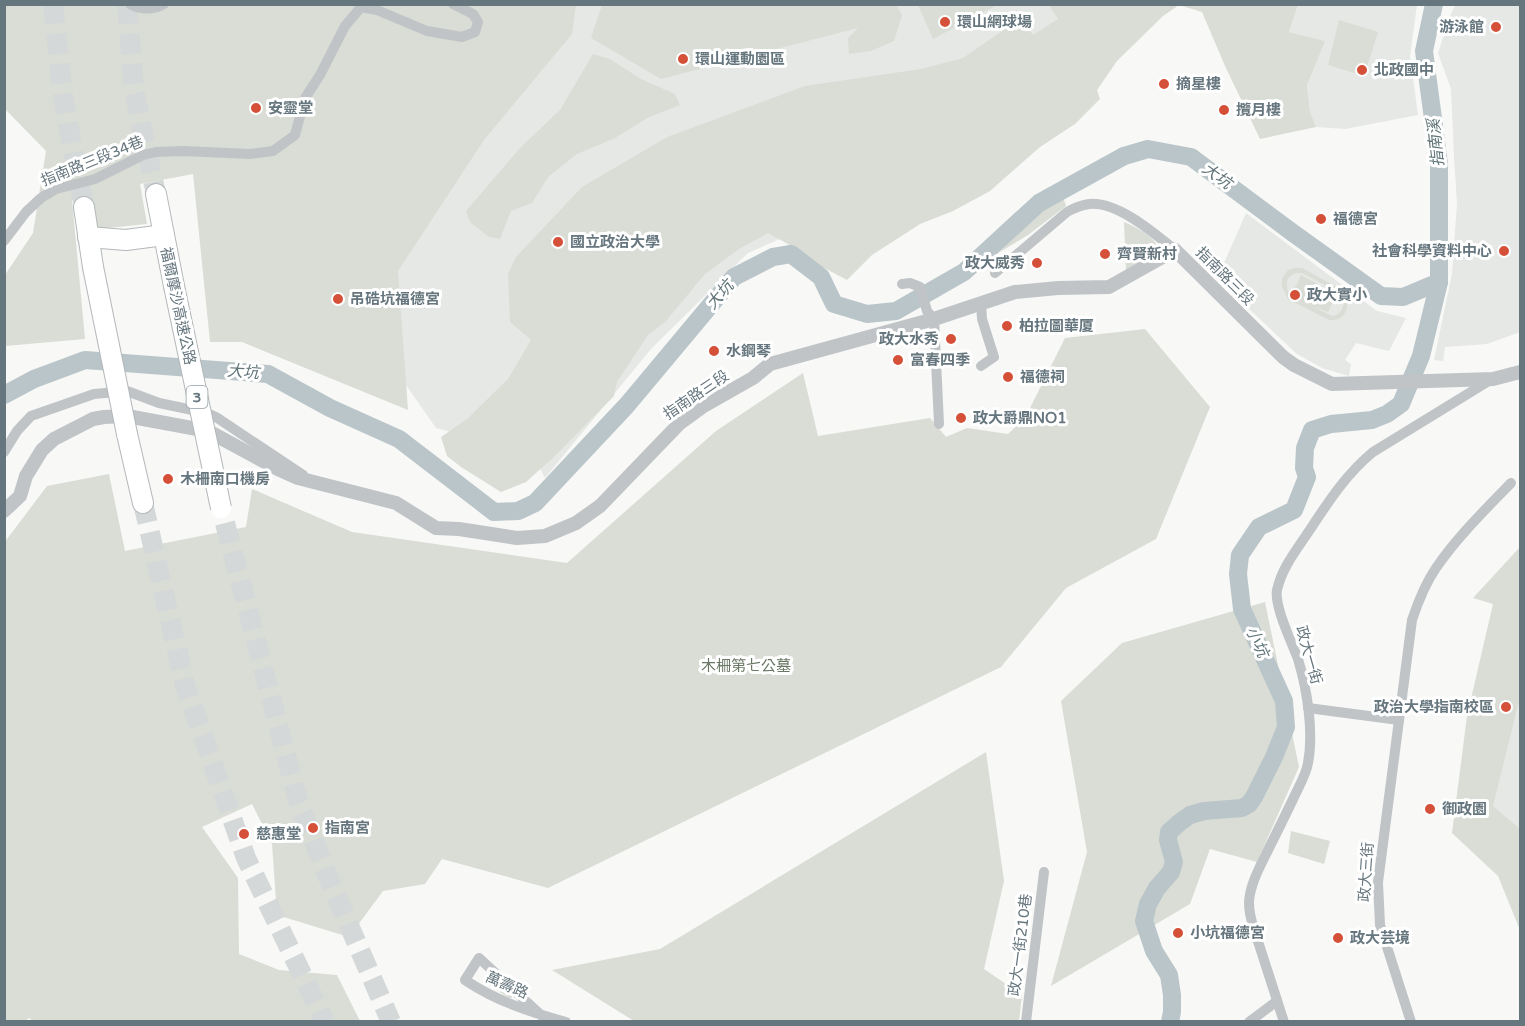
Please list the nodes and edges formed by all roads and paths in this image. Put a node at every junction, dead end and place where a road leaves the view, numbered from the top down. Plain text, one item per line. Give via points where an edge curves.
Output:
1 (130, 4) edge
2 (164, 4) edge
3 (453, 4) edge
4 (156, 194) tunnel mouth
5 (84, 207) tunnel mouth
6 (164, 235) junction
7 (88, 237) junction
8 (4, 241) edge
9 (1174, 249) junction
10 (995, 273) dead end
11 (902, 284) dead end
12 (981, 303) junction
13 (930, 315) junction
14 (981, 366) dead end
15 (1521, 372) edge
16 (1492, 379) junction
17 (939, 424) dead end
18 (4, 452) edge
19 (1510, 483) dead end
20 (318, 484) junction
21 (143, 503) tunnel mouth
22 (4, 511) edge
23 (223, 515) tunnel mouth
24 (1308, 708) junction
25 (1399, 720) junction
26 (1044, 872) dead end
27 (1277, 1001) junction
28 (542, 1016) junction
29 (566, 1022) edge
30 (1026, 1022) edge
31 (1249, 1022) edge
32 (1284, 1022) edge
33 (1411, 1022) edge

1 - 2 street via 139,8
3 - 8 street, 指南路三段34巷 via 473,14 478,22 475,32 462,37 428,31 361,7 345,26 305,98 295,135 273,151 143,155 95,179 56,189 41,198
4 - 6 highway, 福爾摩沙高速公路 / 3
5 - 7 highway
6 - 7 highway via 126,240
6 - 23 highway, 福爾摩沙高速公路 / 3, bridge
7 - 21 highway, bridge
9 - 10 street via 1130,217 1089,204 1067,212
9 - 12 street, 指南路三段 via 1109,287 1033,289
9 - 16 street, 指南路三段 via 1283,357 1332,384
11 - 13 street via 921,287
12 - 13 street, 指南路三段
12 - 14 street via 994,357
13 - 17 street
13 - 20 street, 指南路三段 via 770,364 680,423 600,506 576,523 545,536 518,538 436,528 396,502
15 - 16 street, 指南路三段
16 - 24 street, 政大一街 via 1358,464 1283,570 1276,593
18 - 20 street via 31,416 94,394 127,391 216,417
19 - 25 street, 政大三街 via 1435,569 1422,593 1412,620
20 - 22 street, 指南路三段 via 278,469 208,431 127,416 104,417 54,439 42,450 26,476 20,496
24 - 25 street
24 - 27 street, 政大一街 via 1308,765 1258,872 1249,901 1250,917
25 - 33 street, 政大三街 via 1378,900 1380,925
26 - 30 street, 政大一街210巷
27 - 31 street
27 - 32 street, 政大一街
28 - 28 street, 萬壽路 via 526,1001 479,958 465,980 506,1004
28 - 29 street, 萬壽路

